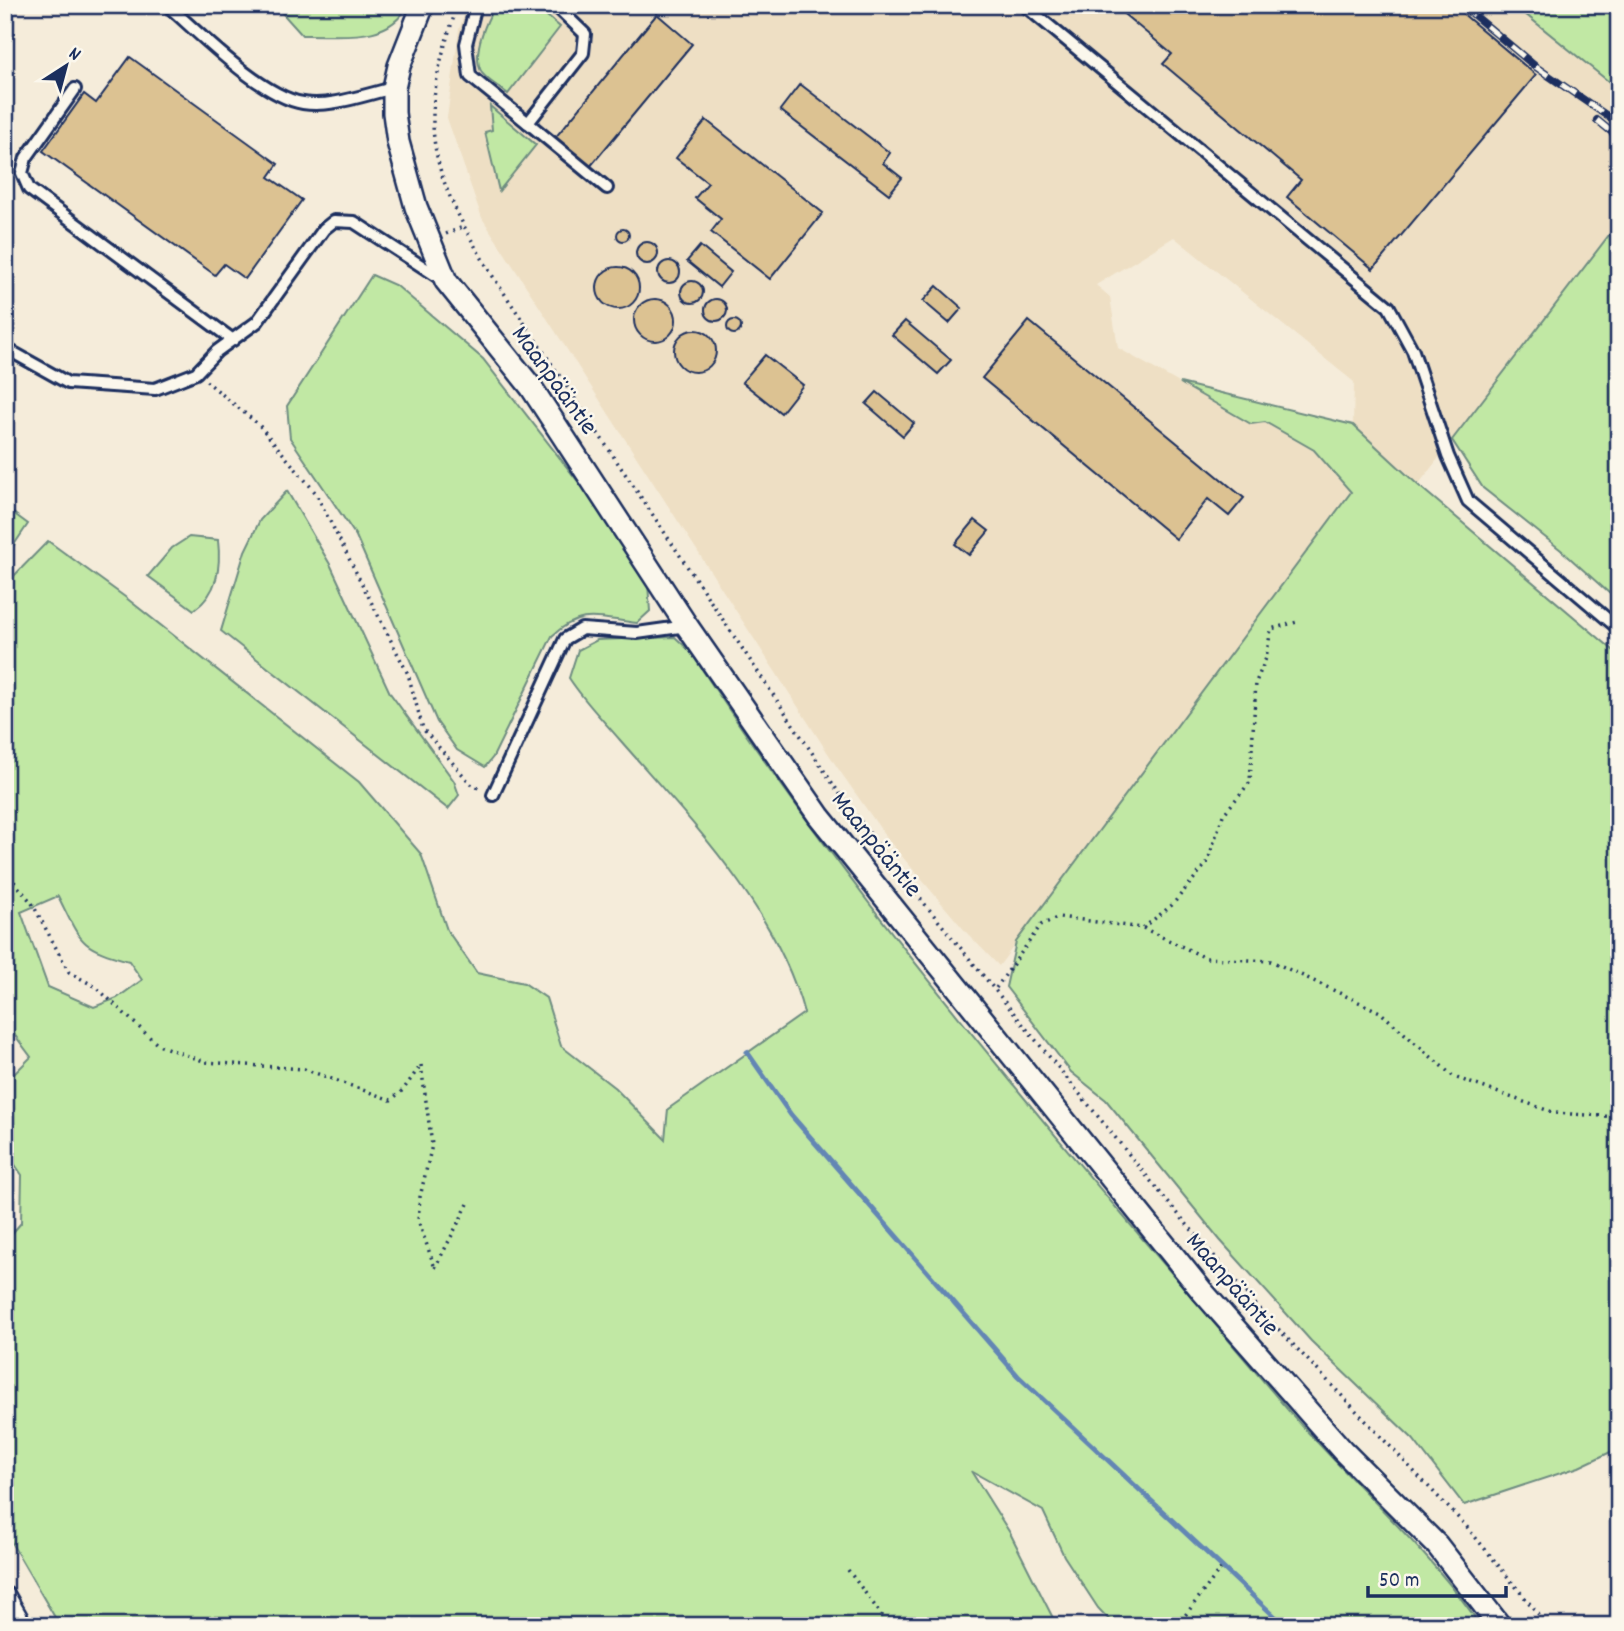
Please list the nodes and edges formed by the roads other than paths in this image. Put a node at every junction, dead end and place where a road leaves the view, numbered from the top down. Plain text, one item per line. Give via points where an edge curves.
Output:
1 (167, 5) edge
2 (423, 5) edge
3 (476, 5) edge
4 (555, 5) edge
5 (1024, 5) edge
6 (394, 88) junction
7 (75, 89) dead end
8 (528, 123) junction
9 (607, 188) dead end
10 (446, 281) junction
11 (233, 340) junction
12 (5, 348) edge
13 (687, 626) junction
14 (1619, 629) edge
15 (494, 795) road end
16 (5, 1598) edge
17 (21, 1626) edge
18 (1500, 1626) edge

1 - 6 lane via 213,47 282,98 304,104
2 - 6 street, Maanpääntie
3 - 8 lane via 466,44 470,76
4 - 8 lane via 585,34 583,52
5 - 14 lane via 1389,306 1413,351 1448,456 1468,500
6 - 10 street, Maanpääntie via 398,142
7 - 11 lane via 26,158 22,173 29,189
8 - 9 lane
10 - 11 lane via 354,222 334,221 257,322
10 - 13 street, Maanpääntie via 531,387
11 - 12 lane via 196,373 155,389 68,383
13 - 15 lane via 637,633 582,629 565,639
13 - 18 street, Maanpääntie via 819,816 1105,1174 1343,1451 1437,1545
16 - 17 street

